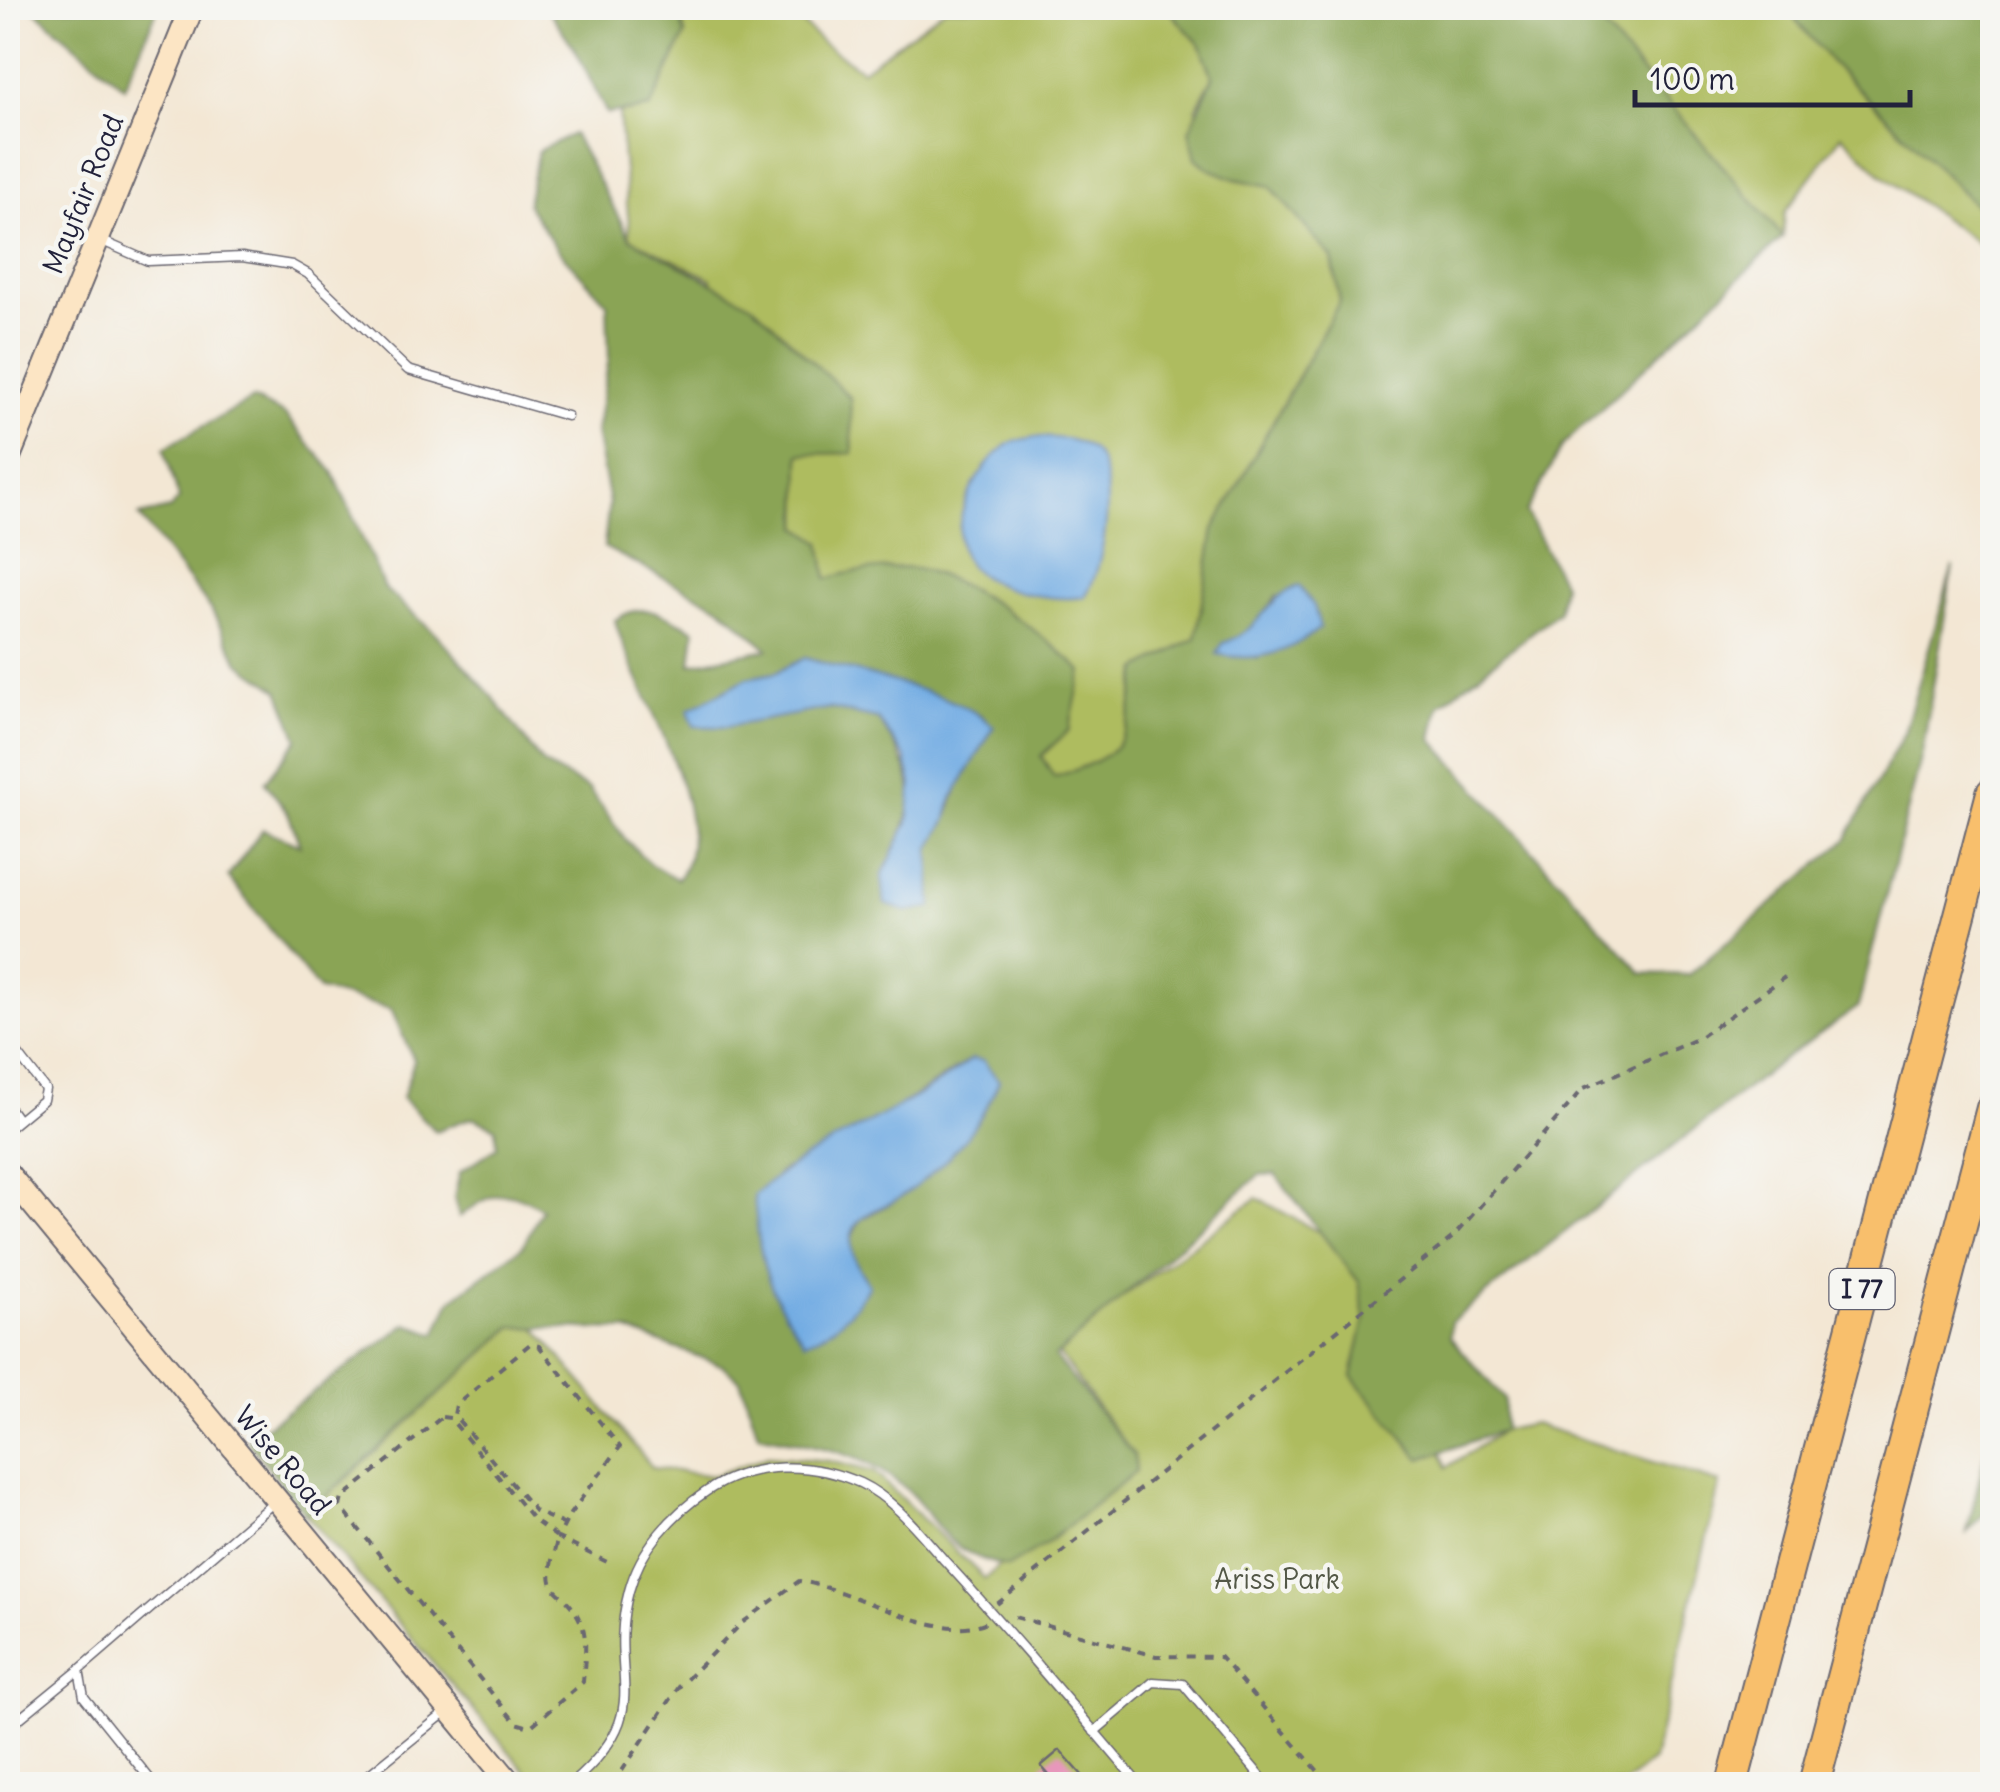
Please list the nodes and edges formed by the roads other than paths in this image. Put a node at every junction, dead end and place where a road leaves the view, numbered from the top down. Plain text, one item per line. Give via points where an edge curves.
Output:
1 (192, 8) edge
2 (98, 239) junction
3 (567, 416) dead end
4 (8, 459) edge
5 (1992, 793) edge
6 (8, 1041) edge
7 (8, 1106) edge
8 (1992, 1108) edge
9 (18, 1120) junction
10 (8, 1129) edge
11 (8, 1174) edge
12 (277, 1500) junction
13 (79, 1670) junction
14 (449, 1709) junction
15 (8, 1728) edge
16 (1094, 1732) junction
17 (154, 1784) edge
18 (357, 1784) edge
19 (511, 1784) edge
20 (571, 1784) edge
21 (1139, 1784) edge
22 (1267, 1784) edge
23 (1732, 1784) edge
24 (1814, 1784) edge

1 - 2 street, Mayfair Road
2 - 3 lane via 148,261 242,257 292,265 408,370
2 - 4 street, Mayfair Road
5 - 23 highway, I 77
6 - 9 lane via 45,1089 43,1100
7 - 9 lane
8 - 24 highway
9 - 10 lane
11 - 12 street, Wise Road
12 - 13 lane
12 - 14 street, Wise Road
13 - 15 lane
13 - 17 lane via 84,1697
14 - 18 lane
14 - 19 street, Wise Road
16 - 20 lane via 895,1507 861,1483 793,1466 759,1469 716,1485 682,1508 642,1561 629,1590 626,1704 618,1733
16 - 21 lane
16 - 22 lane via 1153,1682 1183,1684

